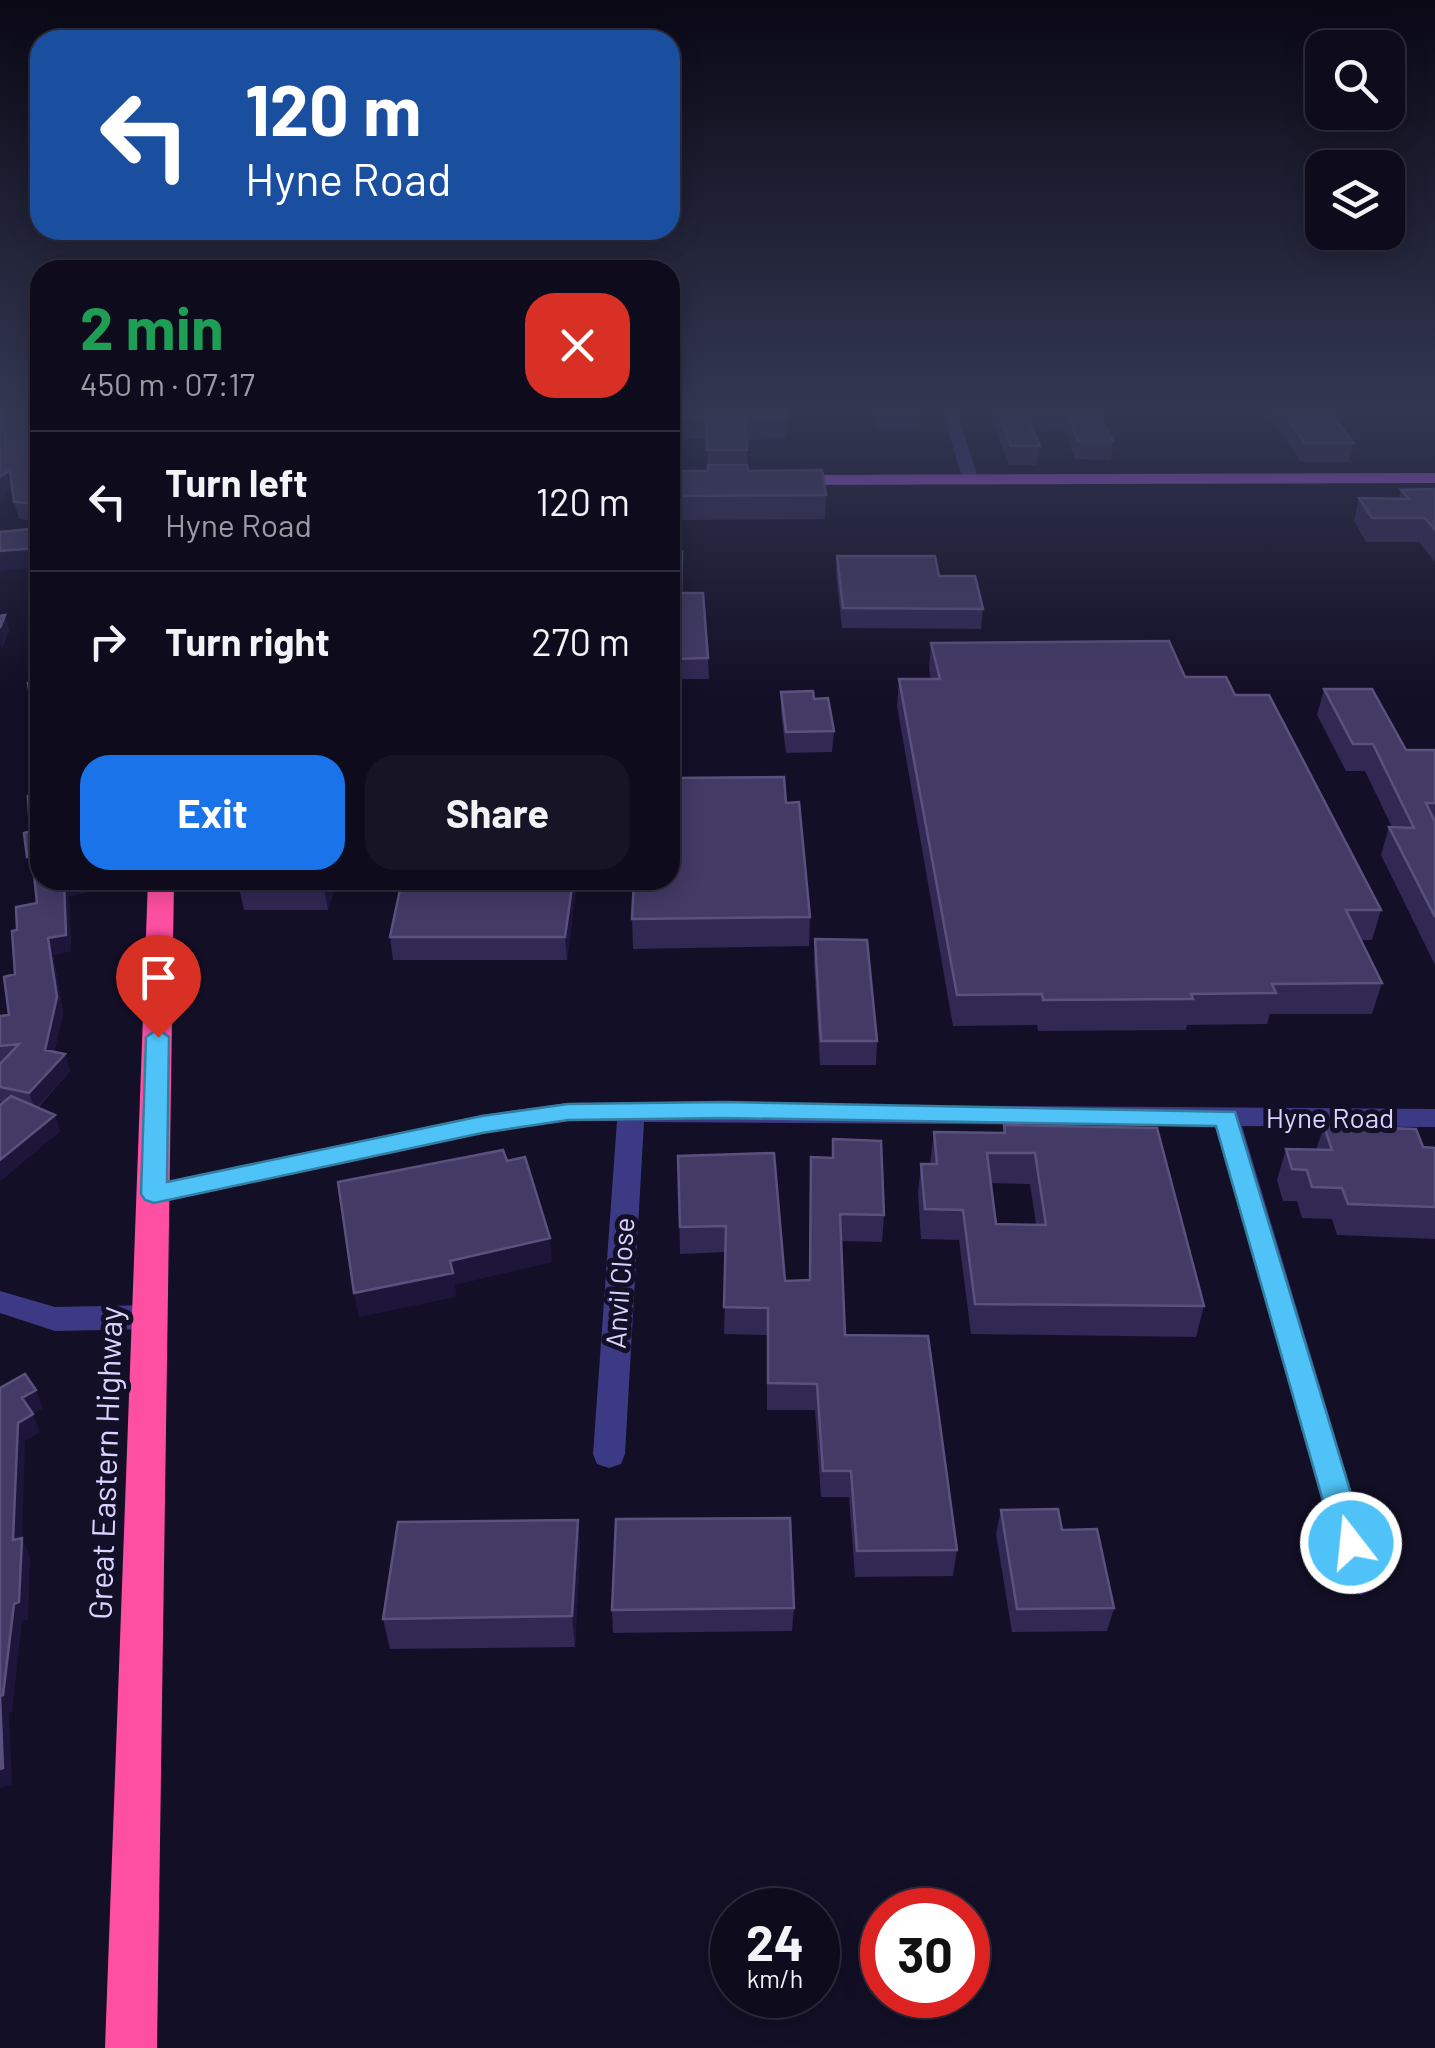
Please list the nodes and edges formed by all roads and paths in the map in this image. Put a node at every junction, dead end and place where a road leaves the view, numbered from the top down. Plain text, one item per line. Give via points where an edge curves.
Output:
1 (161, 890) edge
2 (630, 1112) junction
3 (1226, 1118) junction
4 (1435, 1118) edge
5 (154, 1194) junction
6 (0, 1302) edge
7 (150, 1317) junction
8 (609, 1454) dead end
9 (1361, 1579) dead end
10 (131, 2048) edge

1 - 5 highway, Great Eastern Highway
2 - 3 street, Hyne Road
2 - 5 street, Hyne Road via 568,1112 482,1124
2 - 8 street, Anvil Close
3 - 4 street, Hyne Road
3 - 9 street
5 - 7 highway, Great Eastern Highway
6 - 7 street via 56,1318
7 - 10 highway, Great Eastern Highway

